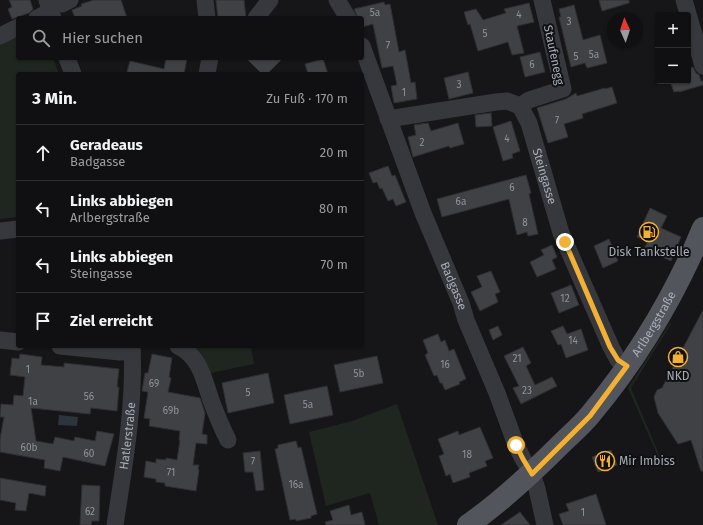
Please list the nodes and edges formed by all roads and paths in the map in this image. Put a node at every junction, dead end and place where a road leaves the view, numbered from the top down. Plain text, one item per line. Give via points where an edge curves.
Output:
1 (205, 0) edge
2 (270, 0) edge
3 (337, 0) edge
4 (542, 0) edge
5 (684, 0) edge
6 (206, 16) edge
7 (258, 16) edge
8 (347, 16) edge
9 (16, 28) edge
10 (0, 36) edge
11 (364, 52) edge
12 (68, 60) edge
13 (210, 60) edge
14 (703, 66) edge
15 (72, 72) edge
16 (207, 72) edge
17 (520, 106) junction
18 (388, 119) junction
19 (703, 228) edge
20 (16, 229) edge
21 (0, 231) edge
22 (0, 340) edge
23 (16, 342) edge
24 (80, 348) edge
25 (182, 348) edge
26 (132, 349) edge
27 (627, 366) junction
28 (228, 440) dead end
29 (532, 474) junction
30 (115, 525) edge
31 (468, 525) edge
32 (545, 525) edge

1 - 6 street
2 - 7 street
3 - 8 street
4 - 17 street, Staufenegg via 563,89 529,100
5 - 14 street
9 - 10 street
11 - 18 street, Badgasse
12 - 15 street
13 - 16 street
17 - 18 street via 508,101 496,102
17 - 27 street, Steingasse via 529,123 561,233 610,347 618,360
18 - 29 street, Badgasse via 516,445
19 - 27 main road, Arlbergstraße via 670,298
20 - 21 street
22 - 23 street
24 - 26 street via 120,352
25 - 28 street via 187,350 199,367
26 - 30 street, Hatlerstraße via 130,408
27 - 29 main road, Arlbergstraße via 590,416
29 - 31 main road, Arlbergstraße via 489,511
29 - 32 street, Badgasse

